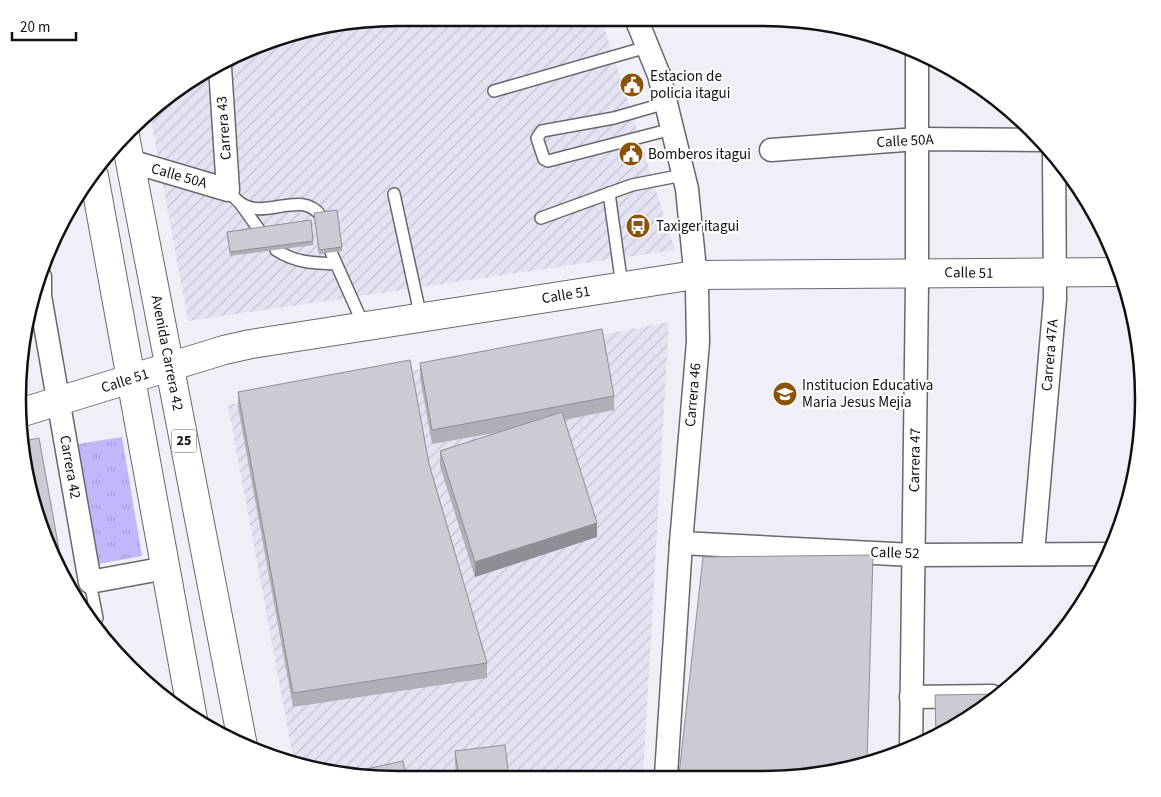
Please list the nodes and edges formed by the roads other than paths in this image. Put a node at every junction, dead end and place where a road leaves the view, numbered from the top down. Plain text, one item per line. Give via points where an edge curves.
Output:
1 (639, 26) edge
2 (647, 47) junction
3 (917, 60) edge
4 (221, 72) edge
5 (494, 91) dead end
6 (666, 103) junction
7 (672, 129) junction
8 (916, 139) junction
9 (1030, 140) edge
10 (127, 149) edge
11 (771, 150) dead end
12 (1054, 167) edge
13 (683, 175) junction
14 (95, 183) edge
15 (609, 193) junction
16 (394, 194) dead end
17 (234, 196) junction
18 (321, 216) edge
19 (541, 218) dead end
20 (260, 231) edge
21 (276, 250) edge
22 (331, 252) edge
23 (336, 264) junction
24 (916, 272) junction
25 (1112, 272) edge
26 (1055, 274) junction
27 (695, 275) junction
28 (622, 286) junction
29 (40, 298) edge
30 (421, 318) junction
31 (364, 326) junction
32 (170, 367) junction
33 (131, 379) junction
34 (59, 402) junction
35 (27, 411) edge
36 (681, 543) junction
37 (1033, 553) junction
38 (913, 554) junction
39 (1100, 554) edge
40 (166, 568) junction
41 (90, 582) junction
42 (96, 615) edge
43 (986, 696) edge
44 (911, 697) junction
45 (191, 707) edge
46 (241, 735) edge
47 (911, 739) edge
48 (666, 771) edge

1 - 2 street, Carrera 46
2 - 5 lane
2 - 6 street, Carrera 46
3 - 8 street, Carrera 47
4 - 17 street, Carrera 43
6 - 7 street, Carrera 46
6 - 7 lane via 614,118 542,131 537,138 544,159 548,161
7 - 13 street, Carrera 46
8 - 9 street, Calle 50A
8 - 11 street, Calle 50A
8 - 24 street, Carrera 47
10 - 17 street, Calle 50A
10 - 32 main road, Avenida Carrera 42 / 25
12 - 26 street, Carrera 47A
13 - 15 lane
13 - 27 street, Carrera 46
14 - 33 main road
15 - 19 lane
15 - 28 lane
16 - 30 lane
17 - 18 lane via 258,208 305,204 315,207
17 - 20 lane
21 - 23 lane via 304,263
22 - 23 lane
23 - 31 lane
24 - 26 main road, Calle 51
24 - 27 main road, Calle 51
24 - 38 street, Carrera 47
25 - 26 main road, Calle 51
26 - 37 street, Carrera 47A
27 - 28 main road, Calle 51
27 - 36 street, Carrera 46 via 698,342
28 - 30 main road, Calle 51
29 - 34 street, Carrera 42
30 - 31 main road, Calle 51
31 - 32 main road, Calle 51 via 251,344
32 - 33 main road, Calle 51
32 - 46 main road, Avenida Carrera 42 / 25
33 - 34 main road, Calle 51
33 - 40 main road
34 - 35 main road, Calle 51
34 - 41 street, Carrera 42
36 - 38 street, Calle 52
36 - 48 street, Carrera 46
37 - 38 street, Calle 52
37 - 39 street, Calle 52
38 - 44 street, Carrera 47
40 - 41 street
40 - 45 main road
41 - 42 lane
43 - 44 street
44 - 47 street, Carrera 47

